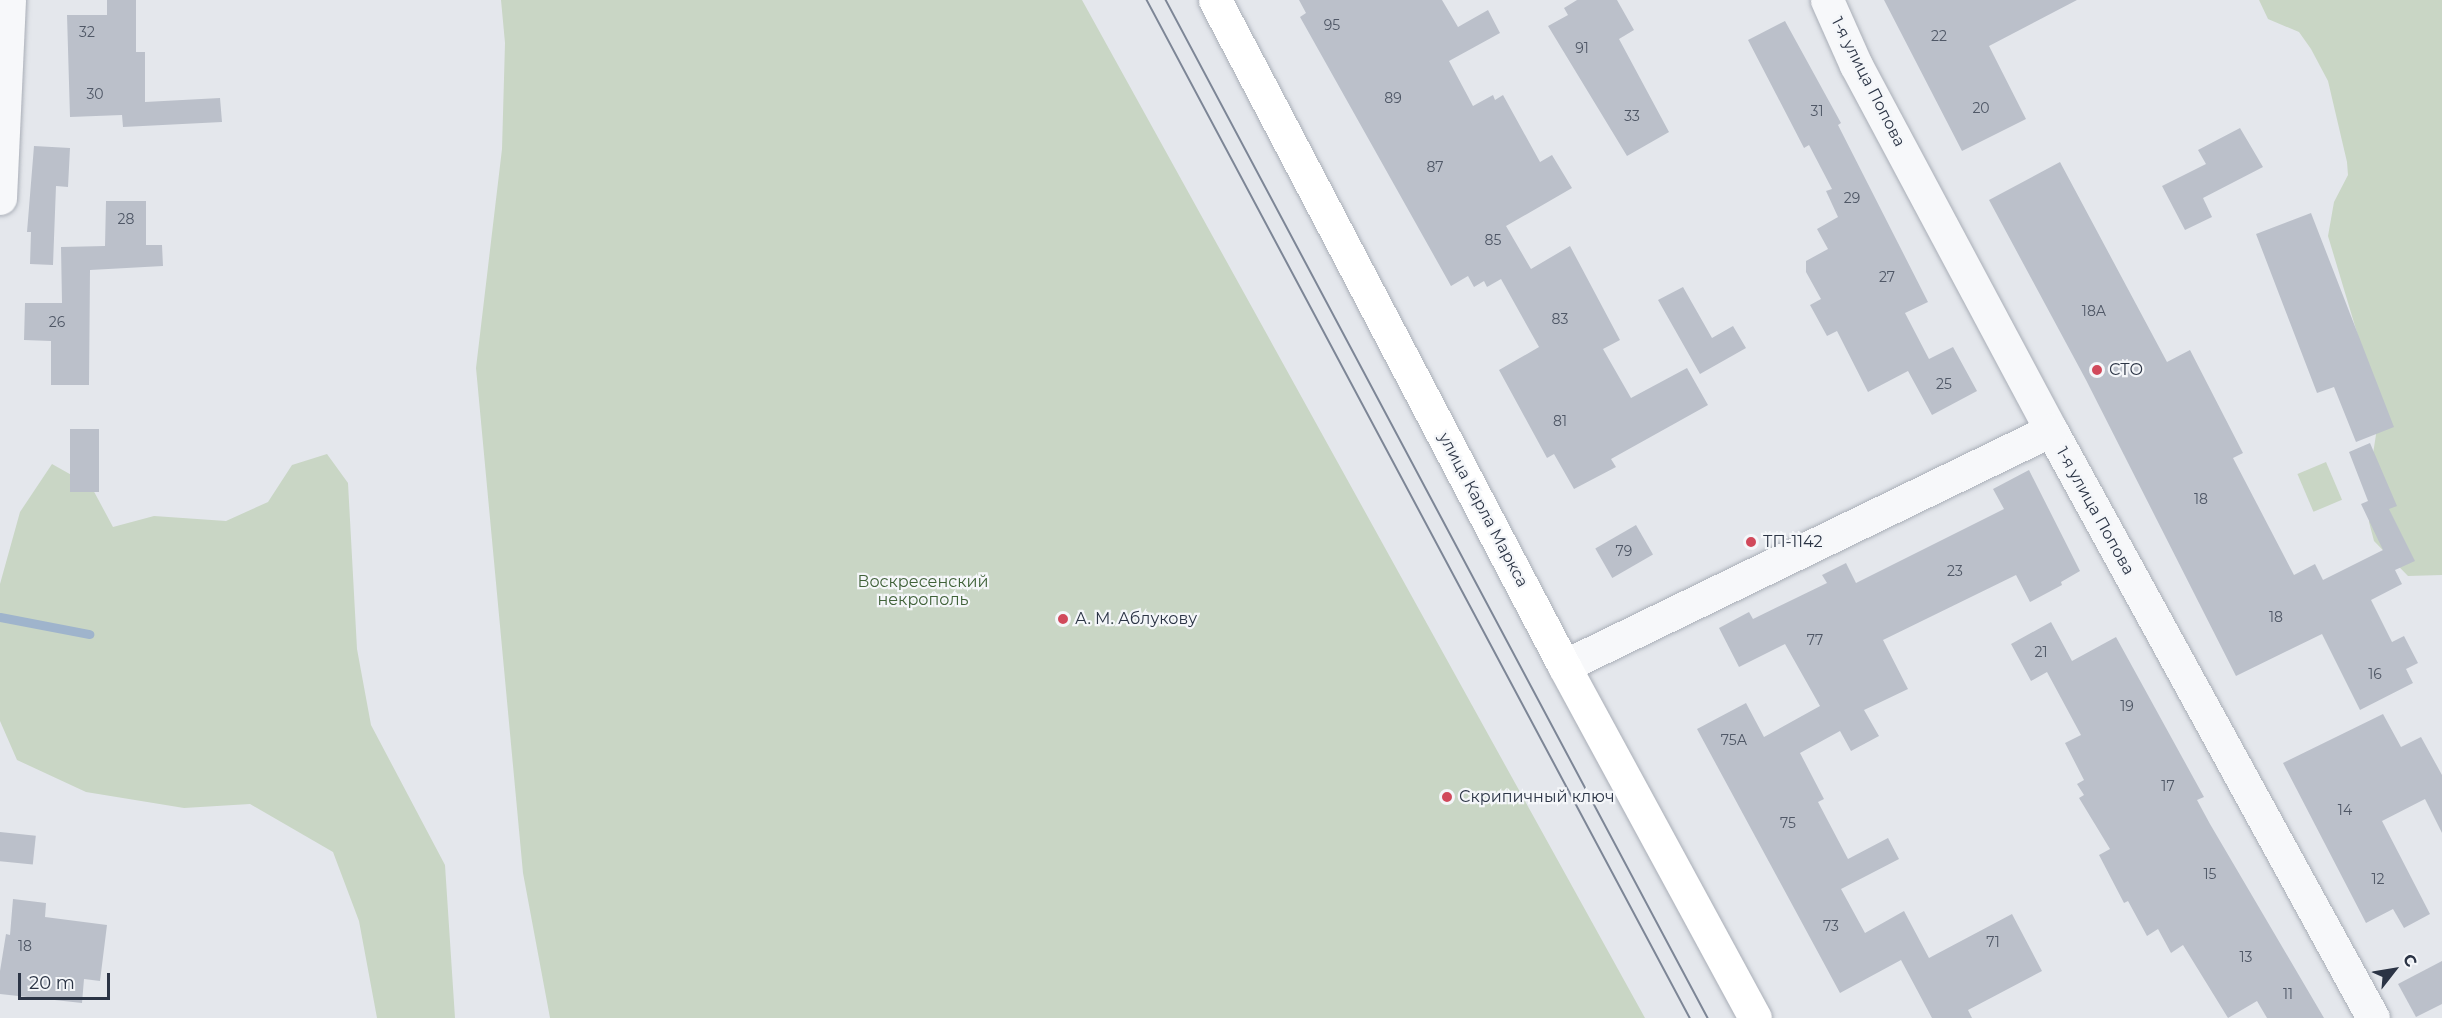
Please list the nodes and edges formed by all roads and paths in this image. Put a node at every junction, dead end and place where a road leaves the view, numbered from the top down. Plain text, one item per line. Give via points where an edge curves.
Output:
1 (9, 0) edge
2 (1215, 0) edge
3 (1827, 0) edge
4 (0, 198) edge
5 (2051, 430) junction
6 (1564, 666) junction
7 (1755, 1018) edge
8 (2373, 1018) edge

1 - 4 street
2 - 6 main road, улица Карла Маркса
3 - 5 street, 1-я улица Попова via 1856,65
5 - 6 street
5 - 8 street, 1-я улица Попова
6 - 7 main road, улица Карла Маркса

